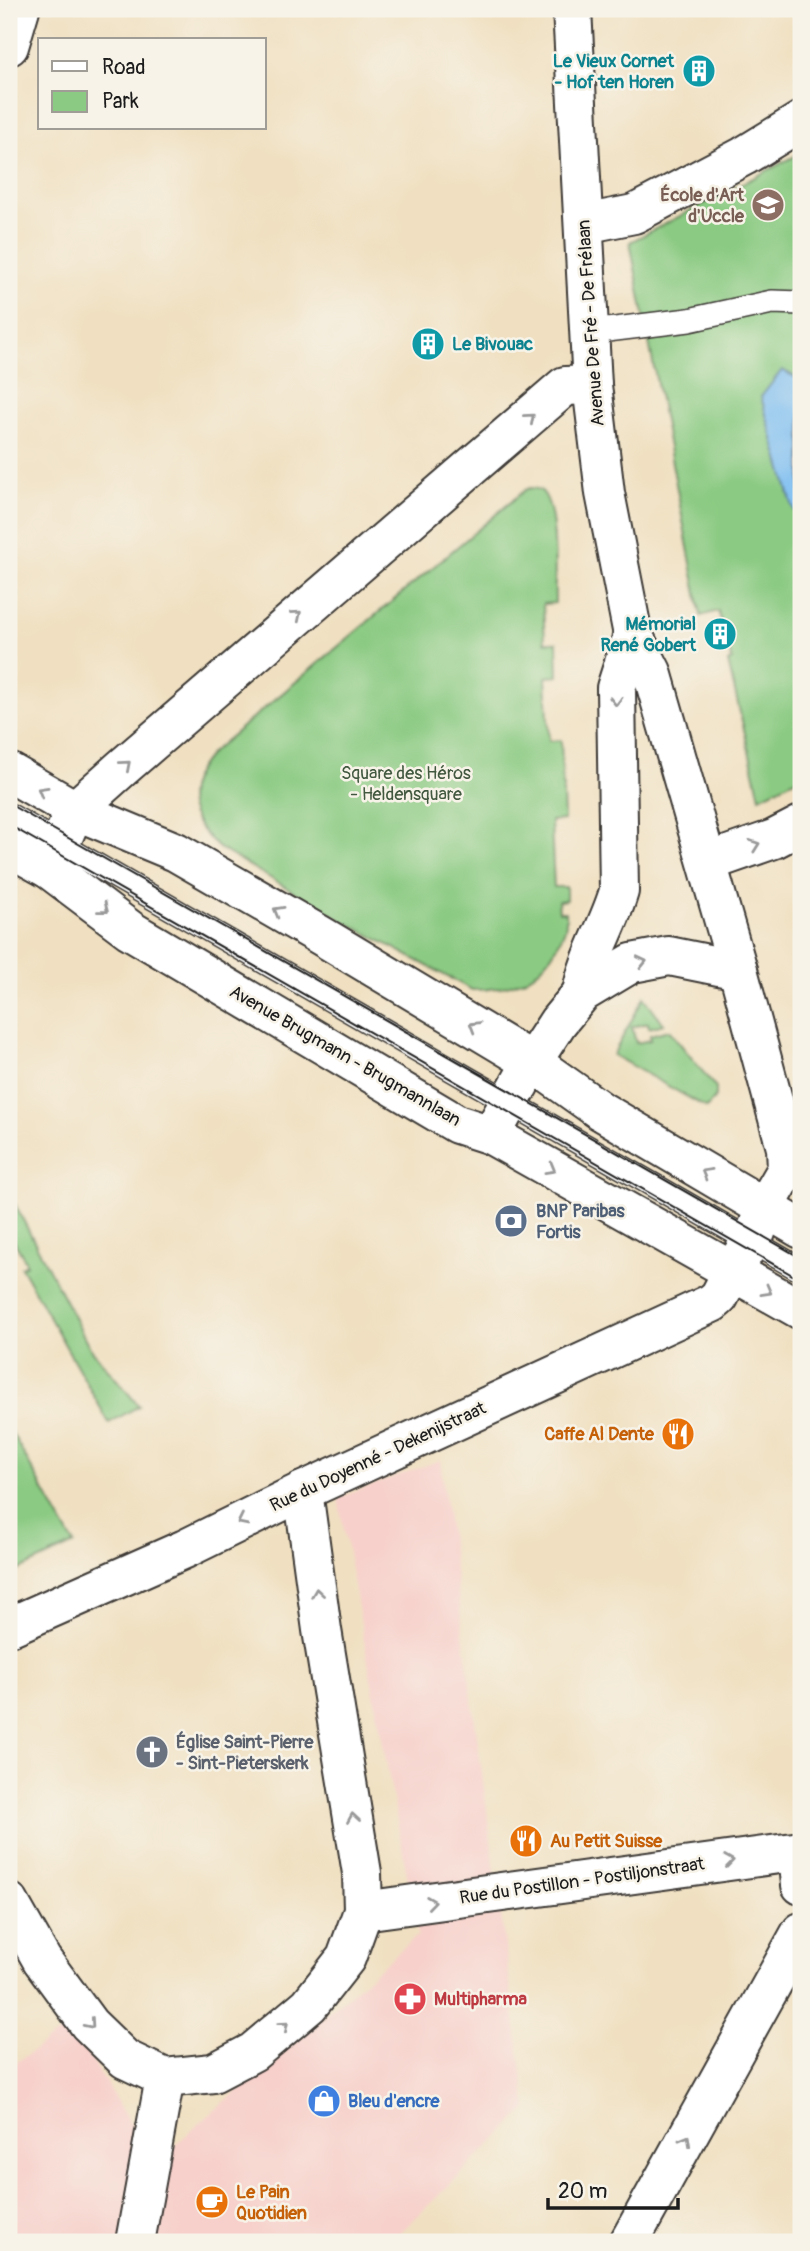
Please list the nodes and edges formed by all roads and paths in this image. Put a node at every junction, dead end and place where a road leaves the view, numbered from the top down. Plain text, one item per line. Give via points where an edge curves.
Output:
1 (20, 9) edge
2 (572, 9) edge
3 (9, 46) edge
4 (801, 121) edge
5 (584, 224) junction
6 (801, 303) edge
7 (591, 332) junction
8 (592, 385) junction
9 (633, 635) junction
10 (9, 772) edge
11 (9, 815) edge
12 (801, 825) edge
13 (61, 841) junction
14 (9, 847) edge
15 (708, 862) junction
16 (738, 970) junction
17 (582, 993) junction
18 (532, 1062) junction
19 (510, 1102) junction
20 (491, 1135) junction
21 (801, 1228) edge
22 (749, 1240) junction
23 (801, 1269) edge
24 (801, 1310) edge
25 (303, 1491) junction
26 (9, 1627) edge
27 (800, 1863) edge
28 (9, 1902) edge
29 (363, 1911) junction
30 (801, 1932) edge
31 (165, 2078) junction
32 (135, 2242) edge
33 (629, 2242) edge

1 - 3 main road
2 - 5 main road, Avenue De Fré - De Frélaan
4 - 5 main road via 634,214
5 - 7 main road, Avenue De Fré - De Frélaan
6 - 7 lane via 772,302 689,320
7 - 8 main road, Avenue De Fré - De Frélaan
8 - 9 main road, Avenue De Fré - De Frélaan via 605,494
13 -> 8 main road via 274,634 565,386
9 - 15 main road, Avenue De Fré - De Frélaan via 652,672
9 -> 17 main road, Avenue De Fré - De Frélaan via 616,688 619,891
13 -> 10 main road, Avenue Brugmann - Brugmannlaan
11 - 13 lane
15 -> 12 main road
13 - 14 main road, Avenue Brugmann - Brugmannlaan
18 -> 13 main road, Avenue Brugmann - Brugmannlaan via 176,852
13 - 19 lane
13 -> 20 main road, Avenue Brugmann - Brugmannlaan via 130,930 457,1124
15 - 16 main road, Avenue De Fré - De Frélaan
17 -> 16 main road, Avenue De Fré - De Frélaan via 632,964 669,956
16 - 22 main road, Avenue De Fré - De Frélaan via 786,1148 787,1169
17 - 18 main road, Avenue De Fré - De Frélaan
18 - 19 main road, Avenue De Fré - De Frélaan
22 -> 18 main road, Avenue Brugmann - Brugmannlaan via 601,1111
19 - 20 main road, Avenue De Fré - De Frélaan
19 - 22 lane
20 -> 22 main road, Avenue Brugmann - Brugmannlaan
21 - 22 main road, Avenue Brugmann - Brugmannlaan
22 - 23 lane
22 -> 24 main road, Avenue Brugmann - Brugmannlaan
22 - 25 main road, Rue du Doyenné - Dekenijstraat via 712,1303
25 -> 26 main road, Rue du Doyenné - Dekenijstraat
29 -> 25 main road via 362,1873
29 -> 27 main road, Rue du Postillon - Postiljonstraat
28 -> 31 main road via 42,1960 89,2024 125,2059
31 -> 29 main road via 213,2073 253,2052 291,2021 346,1958
33 -> 30 main road
31 - 32 main road

